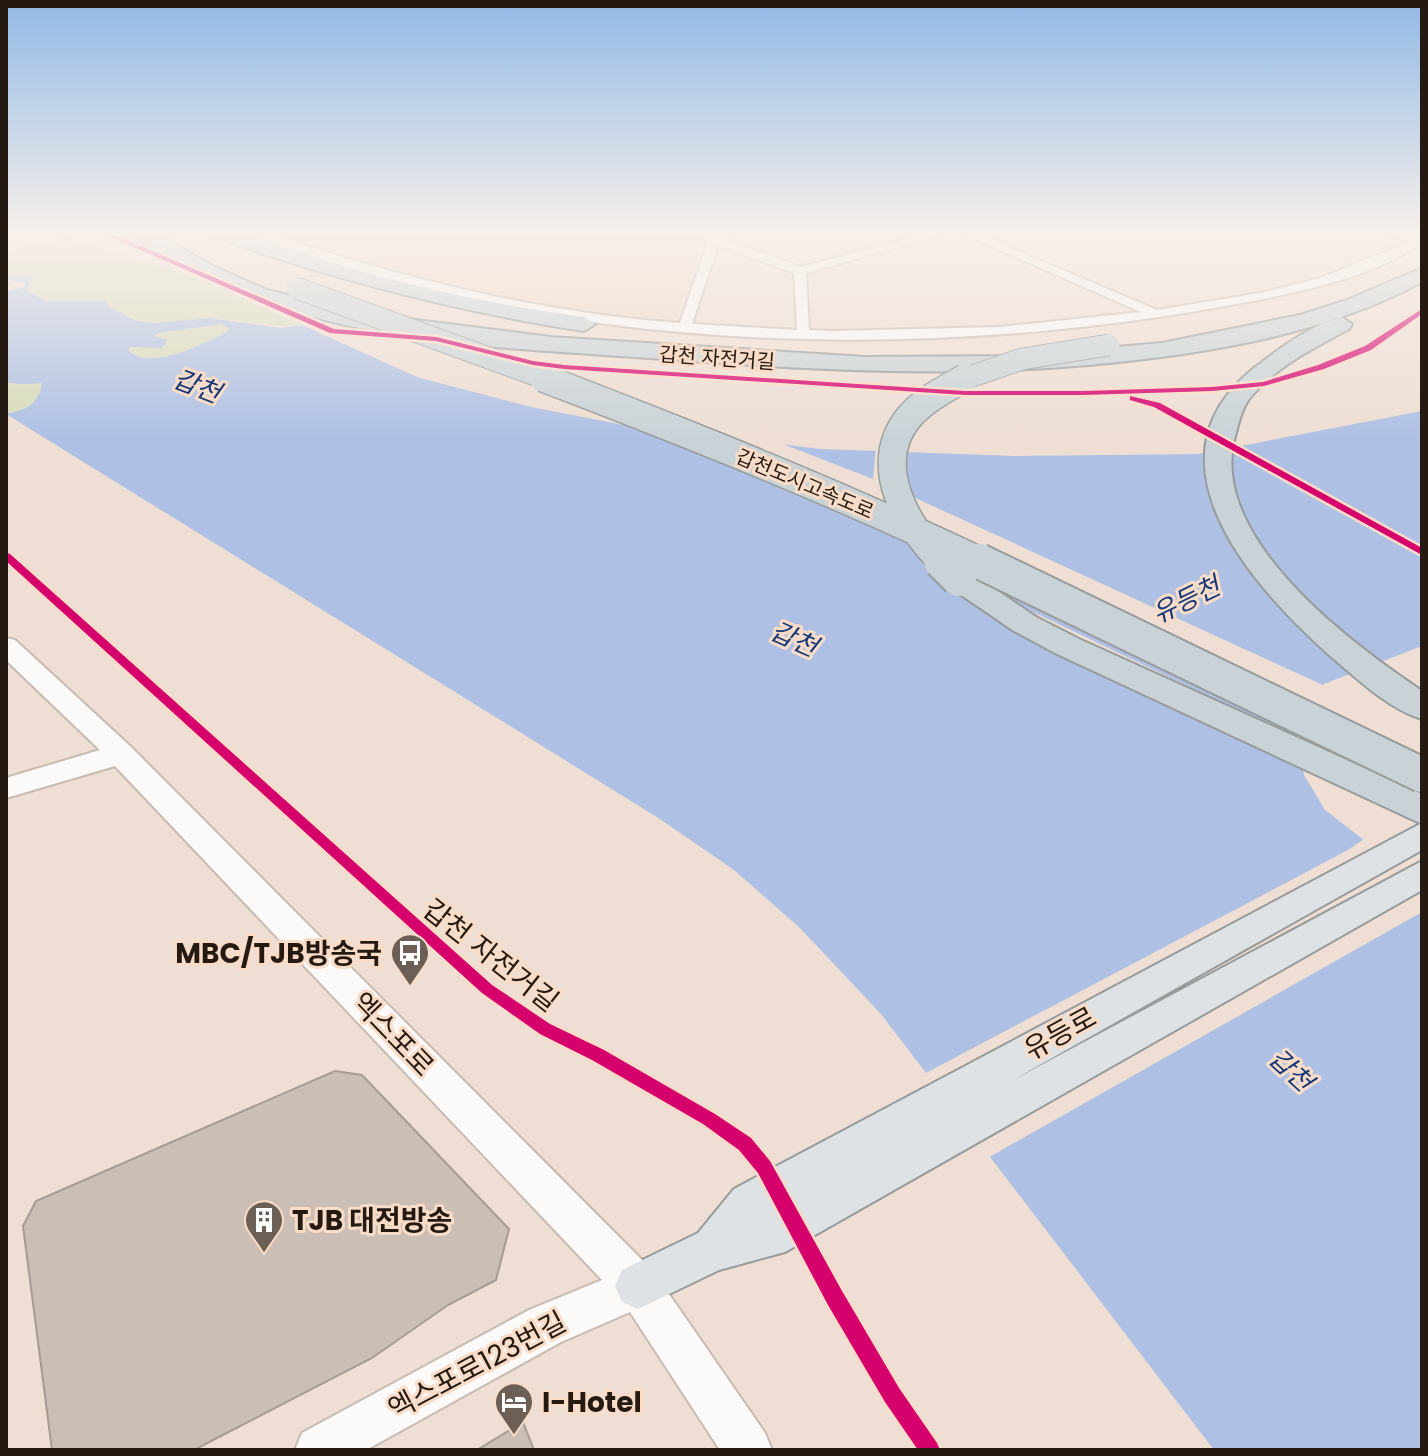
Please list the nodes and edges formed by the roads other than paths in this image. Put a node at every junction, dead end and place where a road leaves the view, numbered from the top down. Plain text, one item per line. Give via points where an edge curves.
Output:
1 (284, 302) edge
2 (342, 302) edge
3 (351, 302) edge
4 (462, 302) edge
5 (503, 302) edge
6 (693, 302) edge
7 (801, 302) edge
8 (1127, 302) edge
9 (1233, 302) edge
10 (1281, 302) edge
11 (1331, 302) edge
12 (1360, 302) edge
13 (1381, 302) edge
14 (1155, 314) junction
15 (685, 326) junction
16 (803, 333) junction
17 (6, 646) edge
18 (1422, 707) edge
19 (1422, 751) edge
20 (121, 754) junction
21 (1422, 775) edge
22 (6, 788) edge
23 (1422, 810) edge
24 (1422, 835) edge
25 (1422, 874) edge
26 (714, 1249) junction
27 (638, 1286) junction
28 (319, 1450) edge
29 (748, 1450) edge

1 - 12 highway via 339,317 520,342 853,364 1033,362 1192,345 1300,322
2 - 21 highway, 갑천도시고속도로, bridge via 669,426 915,530
3 - 19 highway, 갑천도시고속도로 via 587,378 934,518
4 - 10 highway via 553,320 714,337 868,343 1016,340 1186,322
5 - 15 street
6 - 15 street
7 - 16 street
8 - 14 street
9 - 14 street
11 - 23 highway, bridge via 1240,325 1037,356 947,386 913,413 895,441 894,494 932,555 1025,624
13 - 18 highway via 1251,382 1225,419 1217,459 1239,533 1277,588 1348,654
14 - 16 street via 983,333
15 - 16 street
17 - 20 main road, 엑스포로
20 - 22 main road
20 - 27 main road, 엑스포로
24 - 26 main road, 유등로 via 749,1204
25 - 26 main road, 유등로 via 769,1236
26 - 27 main road, 유등로
27 - 28 main road, 엑스포로123번길 via 545,1326
27 - 29 main road, 엑스포로

